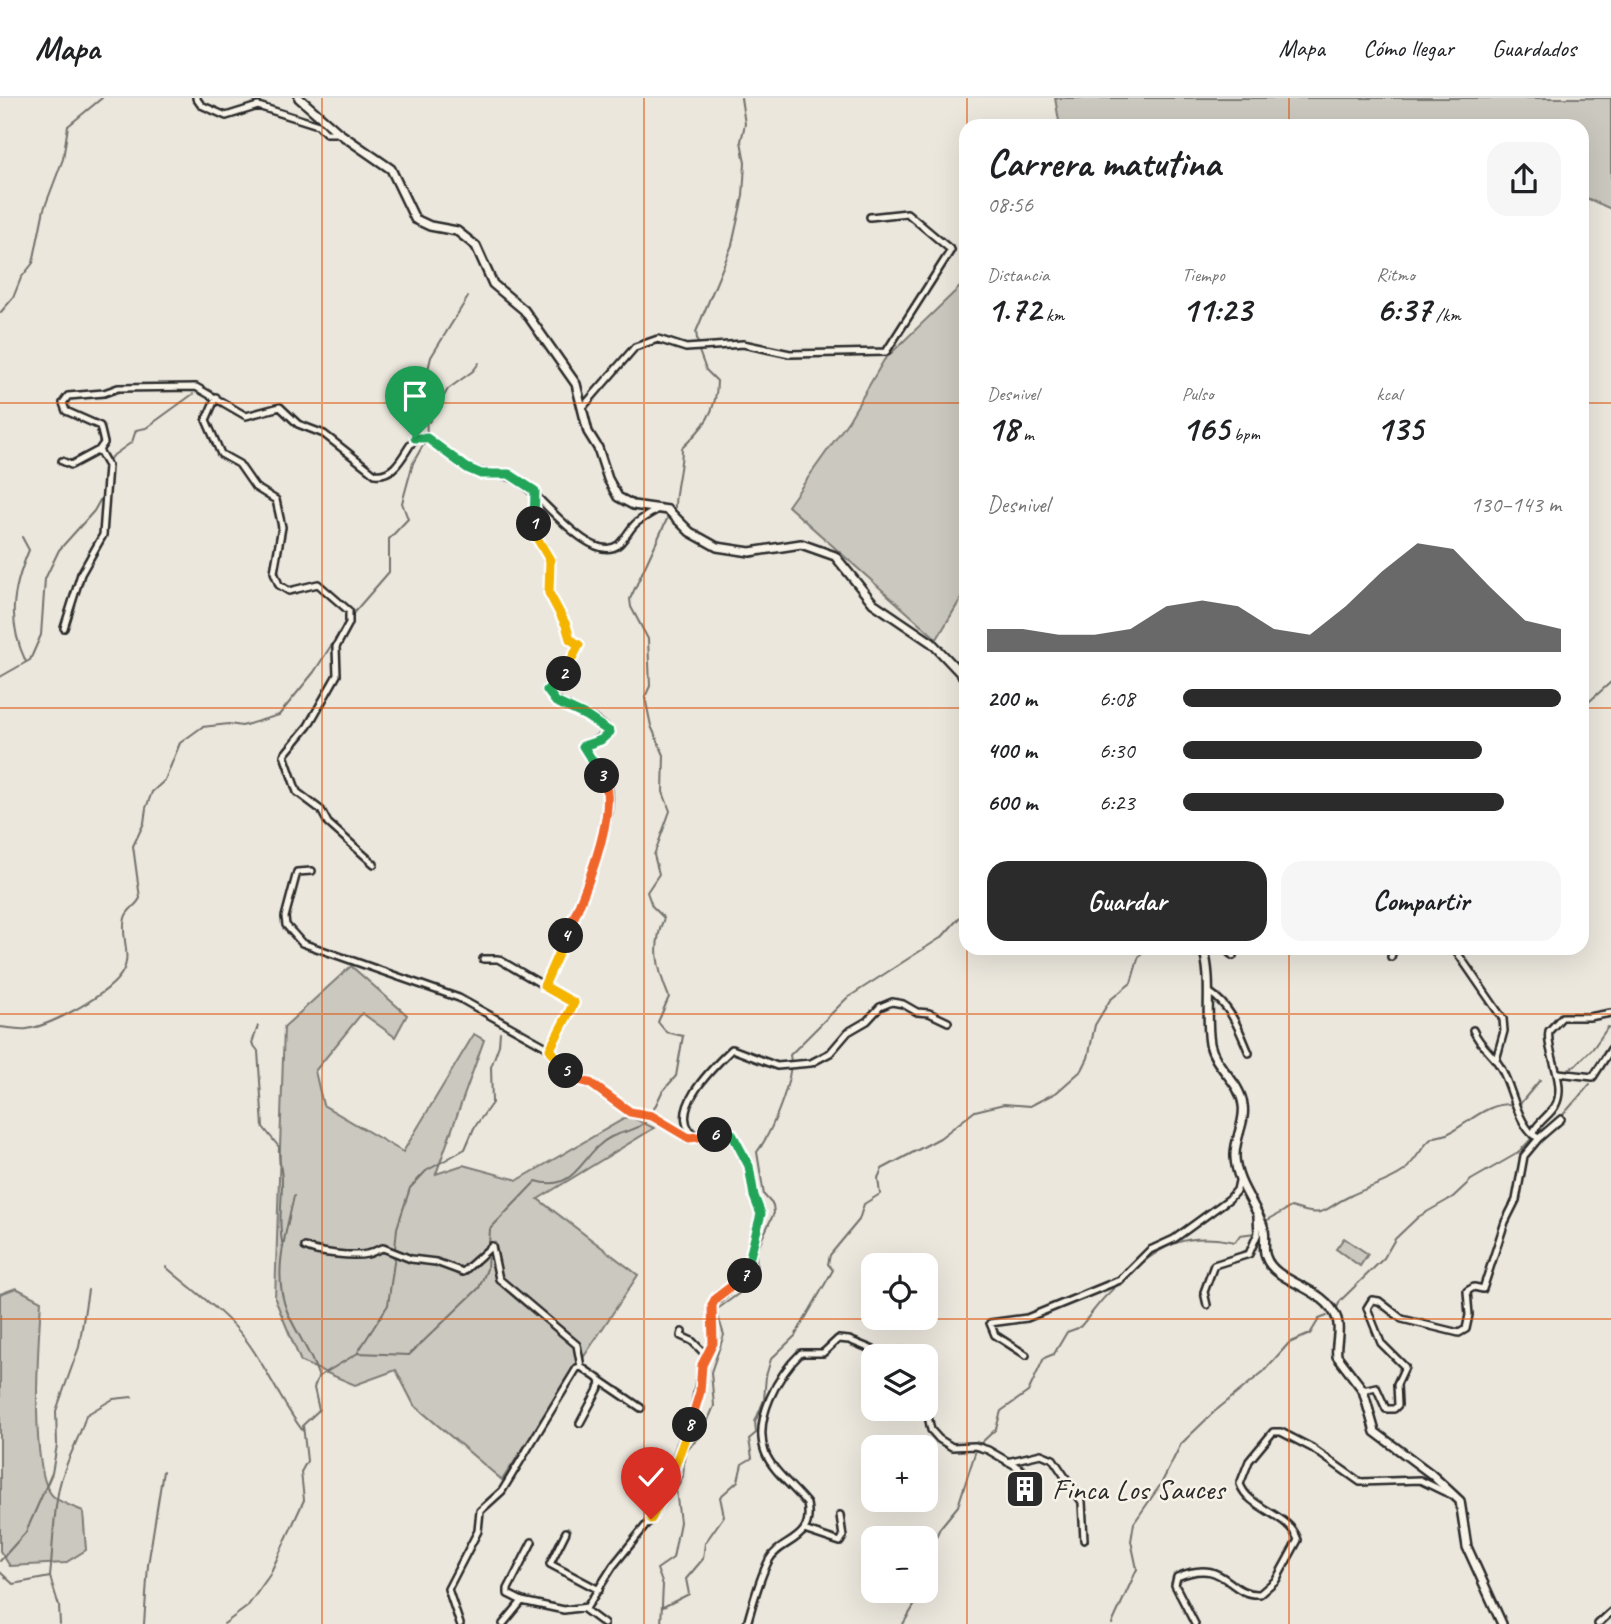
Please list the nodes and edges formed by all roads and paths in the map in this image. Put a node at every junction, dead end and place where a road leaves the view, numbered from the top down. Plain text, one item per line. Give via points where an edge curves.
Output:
1 (196, 98) edge
2 (299, 98) edge
3 (339, 133) junction
4 (870, 217) dead end
5 (216, 397) junction
6 (583, 407) junction
7 (99, 450) junction
8 (62, 461) dead end
9 (535, 491) junction
10 (660, 507) junction
11 (64, 628) dead end
12 (959, 671) edge
13 (374, 864) dead end
14 (312, 871) dead end
15 (1204, 955) edge
16 (1459, 955) edge
17 (483, 959) dead end
18 (544, 986) junction
19 (1209, 992) junction
20 (1611, 1013) edge
21 (948, 1022) dead end
22 (1473, 1030) dead end
23 (550, 1049) junction
24 (1611, 1049) edge
25 (1249, 1053) dead end
26 (1496, 1060) junction
27 (1558, 1073) junction
28 (1561, 1119) dead end
29 (1536, 1137) junction
30 (699, 1138) junction
31 (1240, 1178) junction
32 (1257, 1214) junction
33 (304, 1247) dead end
34 (1207, 1305) dead end
35 (682, 1332) dead end
36 (861, 1345) edge
37 (706, 1355) junction
38 (1026, 1355) dead end
39 (581, 1367) junction
40 (600, 1380) junction
41 (1363, 1390) junction
42 (641, 1408) dead end
43 (929, 1421) edge
44 (580, 1423) dead end
45 (1004, 1461) junction
46 (1028, 1485) dead end
47 (1458, 1499) junction
48 (840, 1515) dead end
49 (804, 1531) junction
50 (566, 1532) dead end
51 (1084, 1540) dead end
52 (532, 1542) dead end
53 (599, 1590) junction
54 (522, 1601) junction
55 (583, 1609) junction
56 (1611, 1612) edge
57 (460, 1624) edge
58 (503, 1624) edge
59 (604, 1624) edge
60 (747, 1624) edge
61 (1195, 1624) edge
62 (1502, 1624) edge
63 (1598, 1624) edge

1 - 3 street via 226,116 258,106 318,125 326,133
2 - 3 main road
3 - 6 main road via 391,169 415,219 457,231 476,246 493,284 524,310 579,391
4 - 6 street via 907,213 951,250 886,352 790,354 754,345 686,348 658,339 646,341 635,346
5 - 7 street via 196,387 158,385 68,396 63,403 66,411 102,429 104,443
5 - 9 street via 249,417 280,407 298,424 324,434 375,474 392,470 419,436 467,468 481,474 509,474
5 - 13 street via 206,420 214,443 223,457 241,465 258,491 276,500 282,527 274,572 279,585 289,591 318,584 349,611 349,623 336,647 338,675 284,758 297,792
6 - 10 main road via 588,432 618,497 633,505
7 - 8 street via 71,465
7 - 11 street via 108,466 104,533 81,574
9 - 10 street via 554,516 600,548 618,545 637,523
9 - 18 street via 535,532 550,560 549,593 570,639 579,646 565,674 547,690 556,702 610,733 583,746 608,787 605,819 581,903
10 - 12 main road via 717,547 750,552 801,544 835,556 873,603 932,643
14 - 23 street via 297,872 285,917 285,925 302,943 459,998
15 - 19 main road
16 - 26 street via 1503,1019
17 - 18 street via 498,959
18 - 23 street via 574,1004
19 - 25 street via 1237,1022
19 - 31 main road via 1212,1052 1244,1107 1235,1146
20 - 27 street via 1562,1017 1554,1022 1548,1038
21 - 30 street via 892,1002 848,1032 830,1054 811,1063 777,1066 732,1049 691,1096 685,1126
22 - 26 street
23 - 30 street via 571,1076 589,1082 630,1112 652,1116 689,1138
24 - 27 street via 1593,1077
26 - 29 street via 1523,1123
27 - 29 street via 1556,1104 1538,1124
28 - 29 street
29 - 41 street via 1524,1156 1516,1200 1485,1285 1466,1291 1466,1329 1459,1332 1402,1319 1372,1300 1367,1308 1378,1337 1404,1364 1404,1371 1394,1409 1386,1409 1376,1387
30 - 37 street via 732,1134 749,1166 761,1214 746,1275 712,1305 714,1337
31 - 32 main road
31 - 38 street via 1234,1195 1174,1239 1150,1250 1120,1280 1027,1318 990,1323 995,1335
32 - 34 street via 1258,1233 1249,1254 1214,1265 1203,1292
32 - 41 main road via 1264,1226 1266,1258 1271,1266 1313,1291 1335,1314 1337,1356
33 - 39 street via 323,1254 363,1255 383,1248 463,1272 492,1245 499,1279 577,1345
35 - 37 street via 681,1336
36 - 49 street via 838,1339 823,1353 797,1355 772,1394 764,1447 807,1504
37 - 53 street via 692,1421 665,1492
39 - 40 street
39 - 57 street via 502,1491 481,1511 478,1531 448,1589
40 - 42 street
40 - 44 street
41 - 47 main road via 1375,1432
43 - 45 street via 931,1430 952,1447 980,1447
45 - 46 street via 1021,1469
45 - 51 street via 1041,1454 1053,1459 1082,1502
47 - 61 street via 1420,1480 1360,1482 1312,1448 1273,1432 1250,1461 1240,1484 1244,1492 1286,1522 1298,1539 1275,1581 1260,1594 1246,1592 1213,1571 1177,1577 1175,1585
47 - 62 main road via 1467,1547
48 - 49 street via 840,1542
49 - 60 street via 771,1557
50 - 53 street via 550,1564
52 - 54 street via 508,1589 508,1594
53 - 55 street
54 - 55 street
54 - 58 street
55 - 59 street
56 - 63 street

